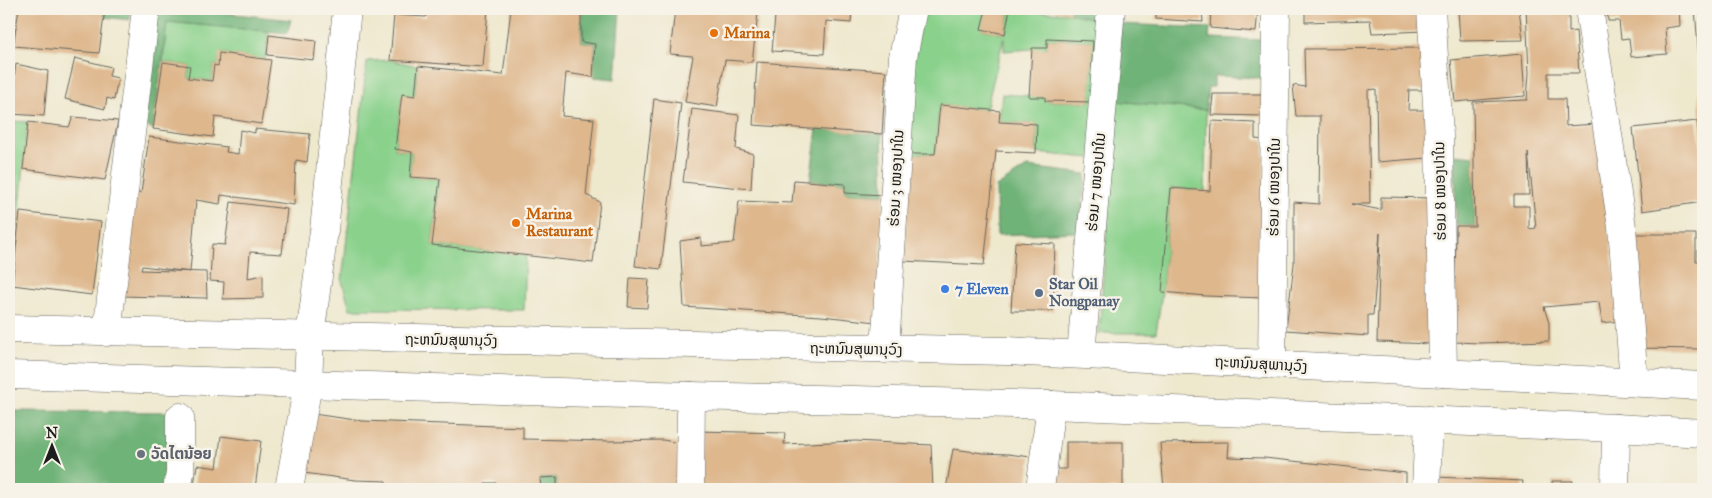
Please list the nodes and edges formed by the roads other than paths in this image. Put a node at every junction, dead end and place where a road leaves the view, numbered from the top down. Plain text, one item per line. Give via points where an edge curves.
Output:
1 (146, 9) edge
2 (347, 9) edge
3 (913, 9) edge
4 (1111, 9) edge
5 (1276, 9) edge
6 (1431, 9) edge
7 (1589, 9) edge
8 (9, 330) edge
9 (106, 332) junction
10 (310, 337) junction
11 (885, 349) junction
12 (1081, 354) junction
13 (1272, 365) junction
14 (1444, 373) junction
15 (9, 375) edge
16 (1634, 382) junction
17 (308, 384) junction
18 (1703, 386) edge
19 (691, 396) junction
20 (1051, 405) junction
21 (180, 417) dead end
22 (1429, 420) junction
23 (1616, 428) junction
24 (1703, 433) edge
25 (177, 489) edge
26 (289, 489) edge
27 (690, 489) edge
28 (1040, 489) edge
29 (1426, 489) edge
30 (1614, 489) edge

1 - 9 main road
2 - 10 main road
3 - 11 main road, ຮ່ອມ 3 ໜອງປາໃນ via 903,57
4 - 12 main road, ຮ່ອມ 7 ໜອງປາໃນ
5 - 13 main road, ຮ່ອມ 6 ໜອງປາໃນ
6 - 14 main road, ຮ່ອມ 8 ໜອງປາໃນ via 1439,136
7 - 16 main road via 1622,227
8 - 9 main road, ຖະຫນົນສຸພານຸວົງ
9 - 10 main road, ຖະຫນົນສຸພານຸວົງ
10 - 11 main road, ຖະຫນົນສຸພານຸວົງ
10 - 17 main road
11 - 12 main road, ຖະຫນົນສຸພານຸວົງ
12 - 13 main road, ຖະຫນົນສຸພານຸວົງ
13 - 14 main road, ຖະຫນົນສຸພານຸວົງ
14 - 16 main road, ຖະຫນົນສຸພານຸວົງ
15 - 17 main road
16 - 18 main road, ຖະຫນົນສຸພານຸວົງ
17 - 19 main road
17 - 26 main road
19 - 20 main road
19 - 27 main road
20 - 22 main road
20 - 28 main road
21 - 25 main road
22 - 23 main road
22 - 29 main road
23 - 24 main road
23 - 30 main road

